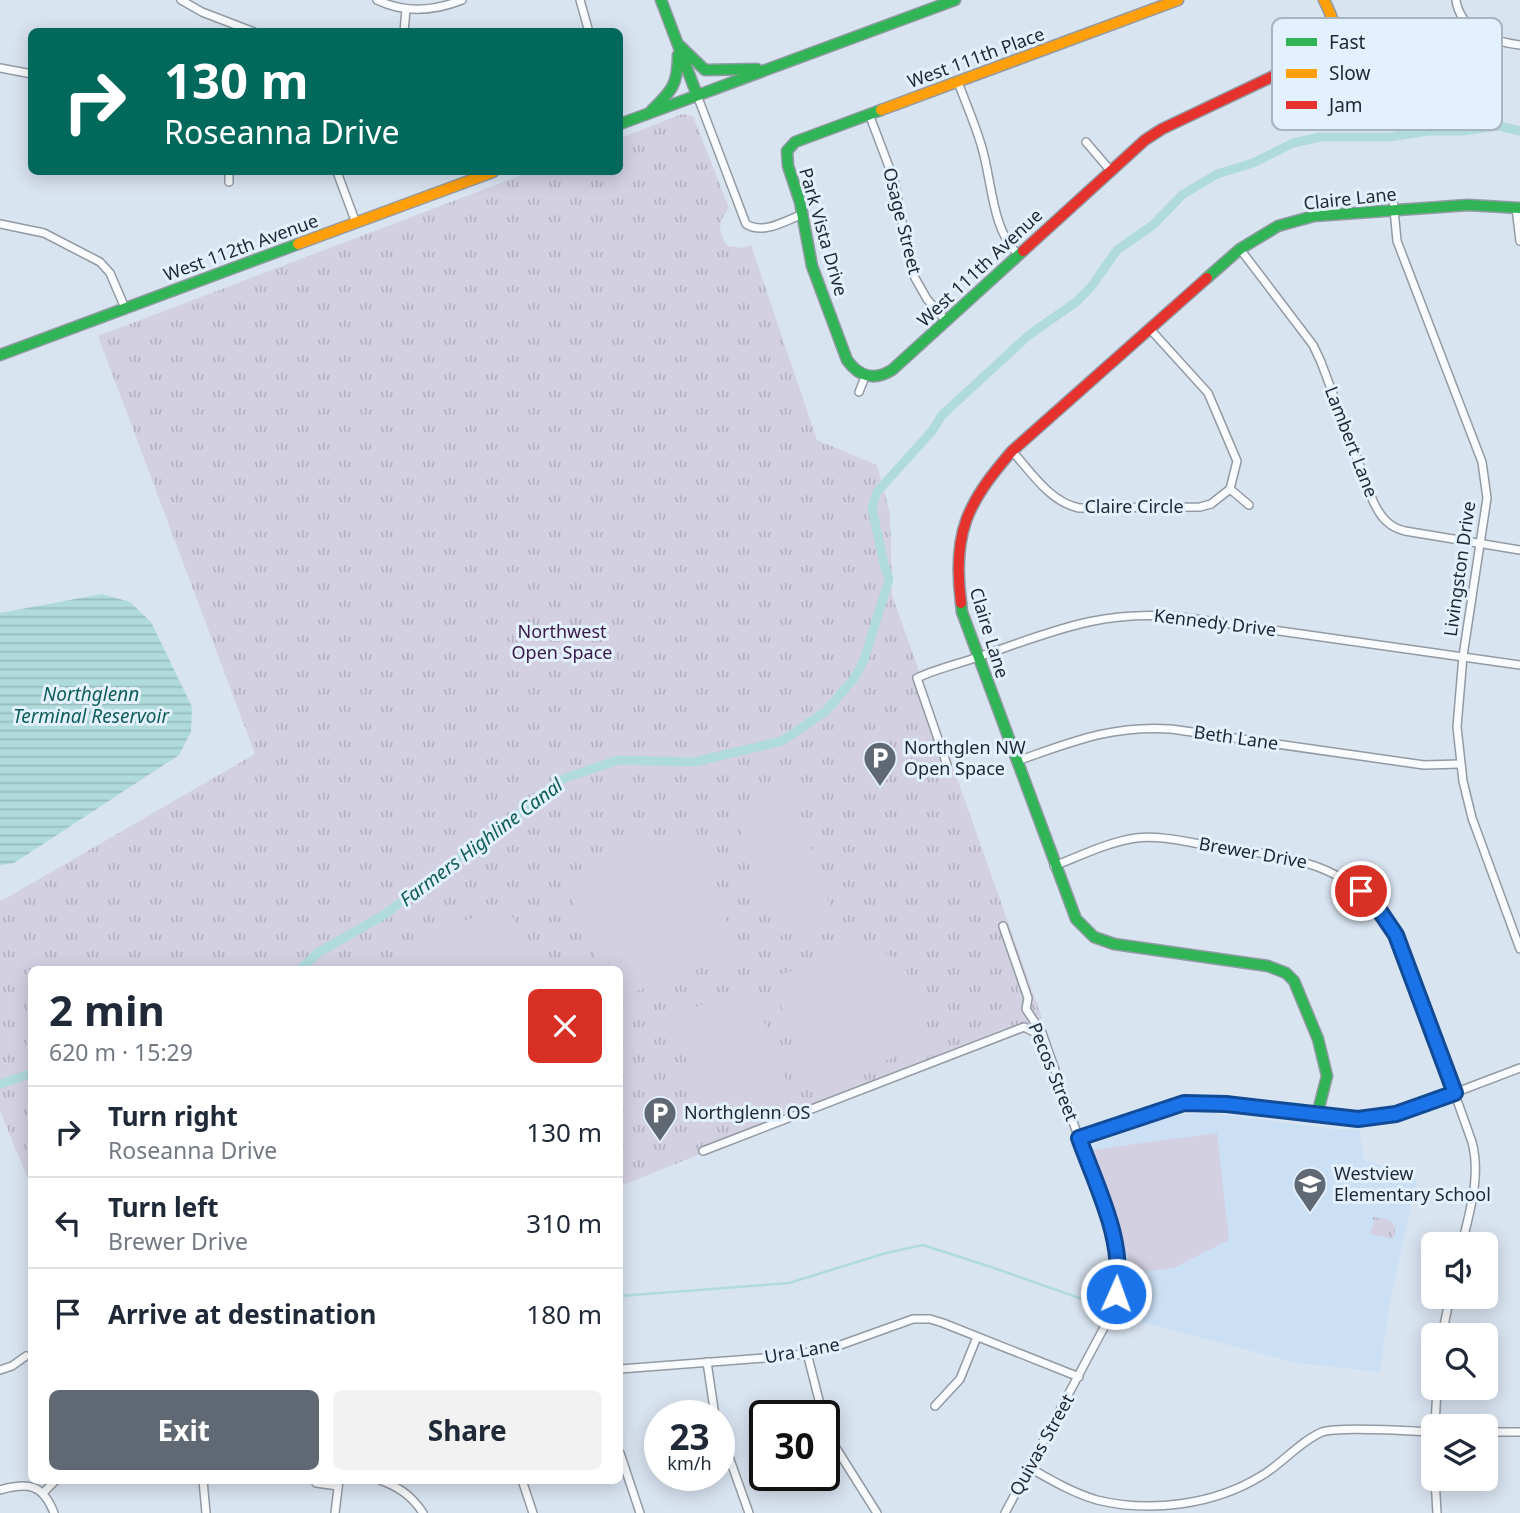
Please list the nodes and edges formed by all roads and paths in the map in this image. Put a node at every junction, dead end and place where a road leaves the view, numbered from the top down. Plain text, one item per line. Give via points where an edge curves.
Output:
1 (181, 0) edge
2 (377, 0) edge
3 (463, 0) edge
4 (580, 0) edge
5 (662, 0) edge
6 (955, 0) edge
7 (1178, 0) edge
8 (1324, 0) edge
9 (1456, 0) edge
10 (406, 9) junction
11 (1330, 18) edge
12 (1463, 18) edge
13 (244, 28) edge
14 (404, 28) edge
15 (588, 28) edge
16 (1502, 42) edge
17 (678, 44) junction
18 (1520, 46) edge
19 (0, 68) edge
20 (768, 68) junction
21 (28, 73) edge
22 (1272, 76) edge
23 (958, 82) junction
24 (697, 95) junction
25 (648, 113) junction
26 (869, 114) junction
27 (623, 123) edge
28 (1086, 142) dead end
29 (787, 150) joint
30 (1110, 170) junction
31 (229, 175) edge
32 (338, 175) edge
33 (485, 175) edge
34 (229, 182) dead end
35 (1394, 204) junction
36 (1518, 208) edge
37 (803, 214) junction
38 (356, 223) junction
39 (0, 224) edge
40 (1520, 241) edge
41 (1240, 249) junction
42 (1018, 254) junction
43 (125, 308) junction
44 (946, 321) junction
45 (1150, 328) junction
46 (0, 355) edge
47 (865, 377) junction
48 (859, 392) dead end
49 (1012, 451) junction
50 (1230, 488) junction
51 (1249, 505) dead end
52 (1479, 544) junction
53 (1520, 550) edge
54 (1463, 656) junction
55 (978, 657) junction
56 (1520, 665) edge
57 (1017, 761) junction
58 (1460, 764) junction
59 (947, 765) dead end
60 (1054, 866) junction
61 (1003, 926) dead end
62 (1520, 949) edge
63 (1042, 1037) junction
64 (1520, 1068) edge
65 (1455, 1093) junction
66 (1317, 1115) junction
67 (1079, 1138) junction
68 (703, 1151) dead end
69 (1464, 1232) edge
70 (977, 1337) junction
71 (807, 1353) junction
72 (26, 1356) dead end
73 (707, 1362) junction
74 (623, 1369) edge
75 (0, 1370) edge
76 (1079, 1377) junction
77 (713, 1400) edge
78 (819, 1400) edge
79 (935, 1406) dead end
80 (1421, 1432) edge
81 (1498, 1432) edge
82 (1520, 1433) edge
83 (840, 1454) edge
84 (623, 1462) edge
85 (1030, 1468) junction
86 (735, 1474) edge
87 (52, 1484) edge
88 (202, 1484) edge
89 (338, 1484) edge
90 (389, 1484) edge
91 (523, 1484) edge
92 (0, 1490) edge
93 (1436, 1491) edge
94 (43, 1493) junction
95 (1178, 1509) edge
96 (54, 1513) edge
97 (206, 1513) edge
98 (335, 1513) edge
99 (423, 1513) edge
100 (533, 1513) edge
101 (640, 1513) edge
102 (749, 1513) edge
103 (877, 1513) edge
104 (1005, 1513) edge
105 (1437, 1513) edge

1 - 13 street
2 - 10 street
3 - 10 street via 428,10
4 - 15 street
5 - 17 street
6 - 20 street
7 - 23 street, West 111th Place
8 - 11 street, West 111th Avenue
9 - 12 street
10 - 14 street
16 - 18 street
17 - 20 street via 705,70
17 - 24 street
17 - 25 street via 676,85
19 - 21 street
20 - 24 street
22 - 30 street, West 111th Avenue via 1162,129
23 - 26 street, West 111th Place
23 - 42 street via 982,146 1000,228
24 - 25 street
24 - 37 street via 746,224 761,229
25 - 27 street
26 - 29 street, West 111th Place via 795,142
26 - 44 street, Osage Street via 894,180 915,278
28 - 30 street
29 - 37 street, Park Vista Drive
30 - 42 street, West 111th Avenue
31 - 34 street
32 - 38 street
33 - 38 street, West 112th Avenue
35 - 36 street, Claire Lane
35 - 41 street, Claire Lane via 1300,219 1264,232
35 - 52 street, Livingston Drive via 1397,241 1482,461 1487,498
36 - 40 street
37 - 47 street, Park Vista Drive via 812,266 847,360
38 - 43 street, West 112th Avenue
39 - 43 street via 44,233 100,262 110,273
41 - 45 street, Claire Lane
41 - 52 street, Lambert Lane via 1312,345 1382,517 1399,530
42 - 44 street, West 111th Avenue
43 - 46 street, West 112th Avenue
44 - 47 street, West 111th Avenue via 886,375
45 - 49 street, Claire Lane
45 - 50 street via 1208,393 1237,461
47 - 48 street
49 - 50 street, Claire Circle via 1052,495 1079,508 1200,507 1212,504
49 - 55 street, Claire Lane via 974,499 960,538 959,599
50 - 51 street
52 - 53 street, Lambert Lane
52 - 54 street, Livingston Drive
54 - 55 street, Kennedy Drive via 1181,617 1135,615 1085,621
54 - 56 street, Kennedy Drive
54 - 58 street, Livingston Drive via 1457,710
55 - 57 street, Claire Lane
55 - 59 street, Kennedy Drive via 917,678
57 - 58 street, Beth Lane via 1090,736 1138,727 1424,765
57 - 60 street, Claire Lane
58 - 62 street, Livingston Drive via 1472,818
60 - 65 street, Brewer Drive via 1144,838 1284,857 1333,871 1368,897 1396,935
60 - 66 street, Claire Lane via 1076,919 1099,939 1268,966 1286,973 1297,986 1325,1060 1326,1084
61 - 63 street, Pecos Street via 1028,998 1026,1009
63 - 67 street, Pecos Street
63 - 68 street via 1024,1027
64 - 65 street
65 - 66 street via 1377,1118
65 - 69 street, Brewer Drive via 1476,1168
66 - 67 street via 1184,1103
67 - 76 street, Pecos Street via 1113,1236 1118,1278 1108,1320
70 - 71 street, Ura Lane via 922,1318
70 - 76 street, Ura Lane
70 - 79 street via 960,1379
71 - 73 street, Ura Lane
71 - 78 street
72 - 75 street
73 - 74 street, Ura Lane
73 - 77 street
76 - 85 street, Quivas Street
80 - 95 street via 1328,1430 1254,1481
81 - 82 street
83 - 103 street
84 - 101 street
85 - 95 street via 1097,1500
85 - 104 street, Quivas Street
86 - 102 street
87 - 94 street
88 - 97 street
89 - 98 street
90 - 99 street via 411,1496
91 - 100 street
92 - 94 street via 25,1486
93 - 105 street
94 - 96 street

